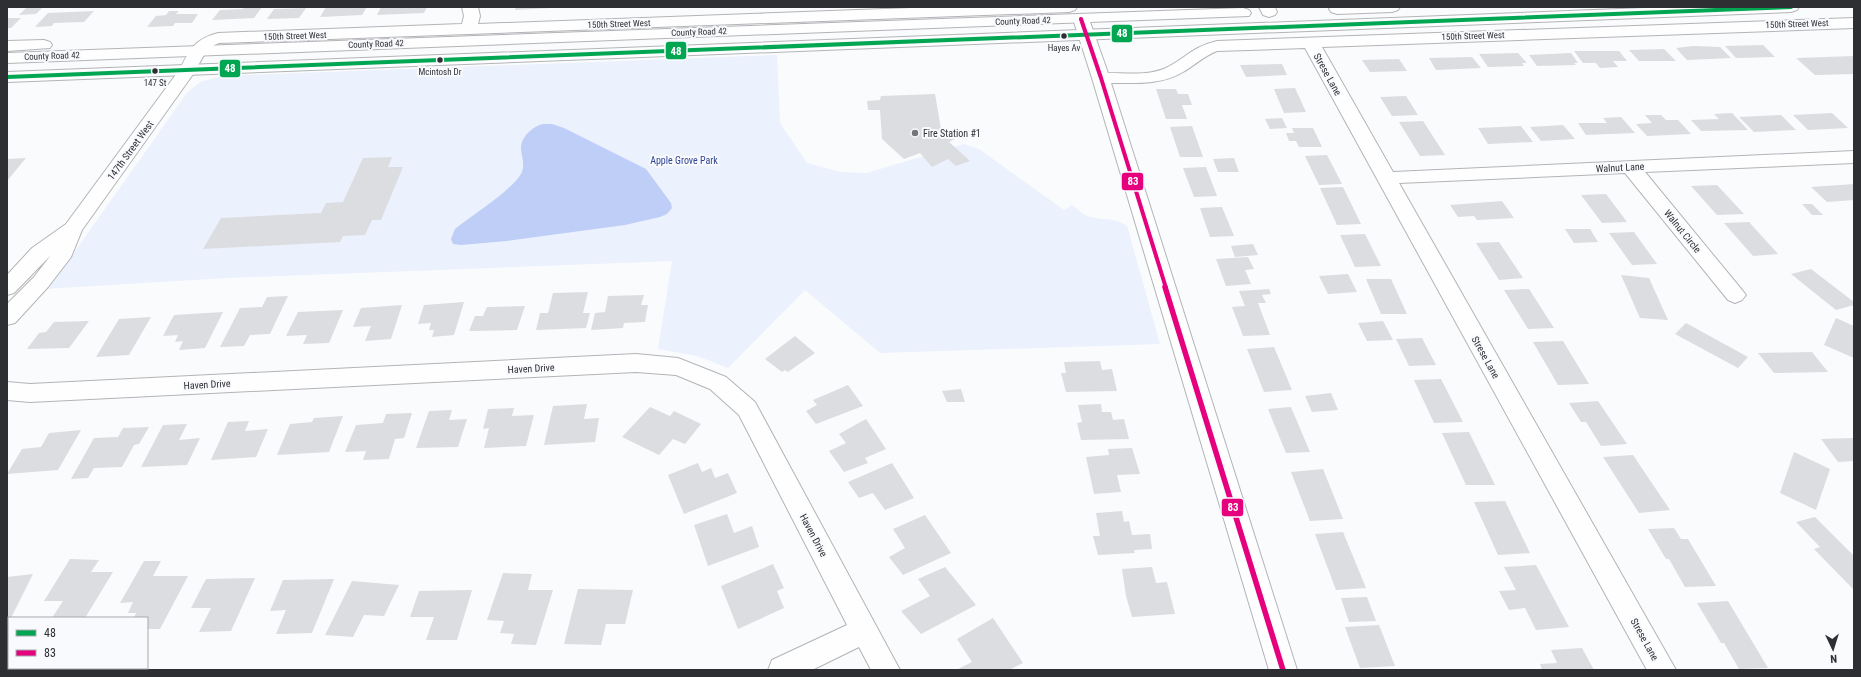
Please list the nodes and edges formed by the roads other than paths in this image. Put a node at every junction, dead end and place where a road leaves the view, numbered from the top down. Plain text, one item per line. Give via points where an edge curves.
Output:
1 (470, 7) edge
2 (1392, 7) edge
3 (1792, 7) edge
4 (1273, 10) edge
5 (1322, 10) dead end
6 (1079, 20) edge
7 (1854, 22) edge
8 (469, 30) junction
9 (1311, 43) junction
10 (44, 45) dead end
11 (7, 46) edge
12 (198, 51) junction
13 (7, 58) edge
14 (188, 70) junction
15 (7, 77) edge
16 (1101, 78) junction
17 (1854, 157) edge
18 (1630, 167) junction
19 (1386, 178) junction
20 (73, 229) junction
21 (7, 288) edge
22 (1735, 295) dead end
23 (7, 317) edge
24 (7, 391) edge
25 (865, 630) junction
26 (782, 670) edge
27 (886, 670) edge
28 (1283, 670) edge
29 (1662, 670) edge

1 - 8 main road via 472,16
2 - 5 main road
3 - 6 main road, County Road 42
4 - 6 main road, County Road 42
6 - 8 main road, 150th Street West
6 - 12 main road, County Road 42
6 - 14 main road, County Road 42
6 - 16 main road
7 - 9 main road, 150th Street West
8 - 12 main road, 150th Street West via 218,38 206,41
9 - 16 main road, 150th Street West via 1216,46 1207,48 1171,72 1157,76
9 - 19 main road, Strese Lane
10 - 11 main road
12 - 13 main road, County Road 42
12 - 14 main road, 147th Street West
14 - 15 main road, County Road 42
14 - 20 main road, 147th Street West
16 - 28 main road
17 - 18 main road, Walnut Lane
18 - 19 main road, Walnut Lane
18 - 22 main road, Walnut Circle
19 - 29 main road, Strese Lane
20 - 21 main road, 147th Street West via 39,253
20 - 23 main road, 147th Street West via 64,252 41,282
24 - 25 main road, Haven Drive via 30,393 636,363 678,367 718,384 746,409
25 - 26 main road
25 - 27 main road, Haven Drive

